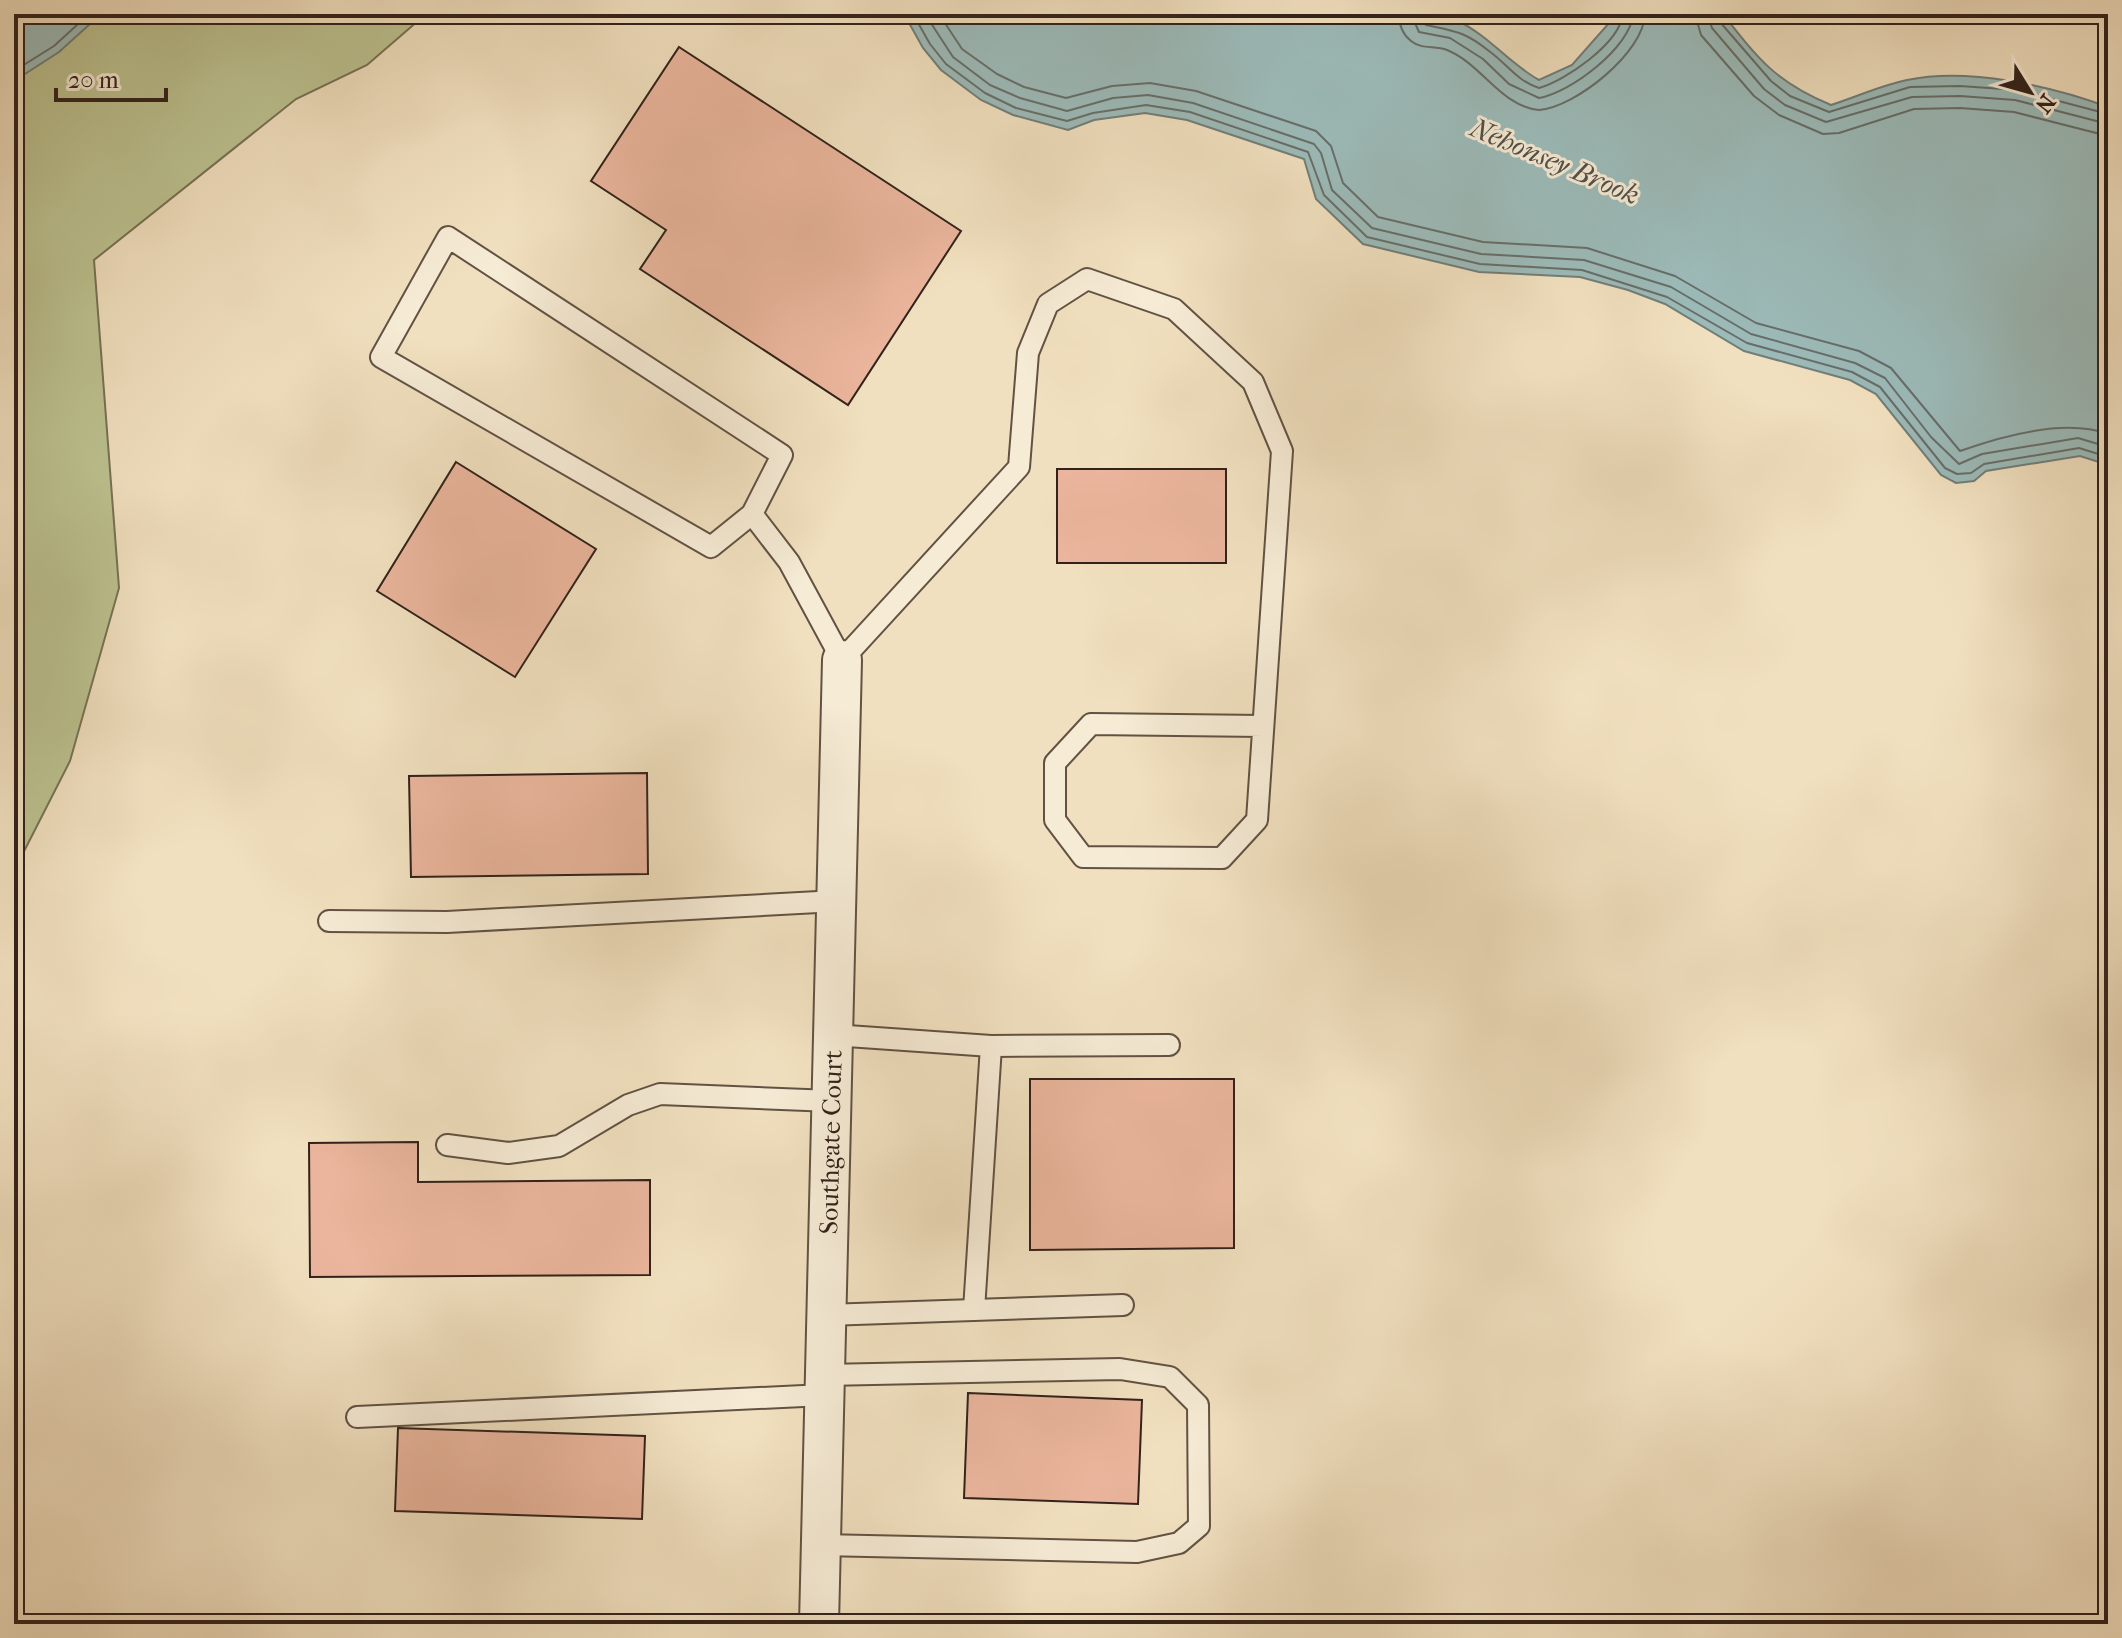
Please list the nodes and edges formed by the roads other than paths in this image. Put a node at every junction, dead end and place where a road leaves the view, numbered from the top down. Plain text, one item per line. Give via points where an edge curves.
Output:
1 (752, 514) junction
2 (842, 660) junction
3 (1263, 726) junction
4 (837, 901) junction
5 (329, 921) dead end
6 (833, 1035) junction
7 (1169, 1045) dead end
8 (991, 1046) junction
9 (832, 1101) junction
10 (447, 1145) dead end
11 (1123, 1305) dead end
12 (974, 1310) junction
13 (826, 1315) junction
14 (825, 1385) junction
15 (357, 1417) dead end
16 (821, 1545) junction
17 (819, 1624) edge

1 - 1 lane via 782,455 448,237 381,357 711,547
1 - 2 lane via 789,562
2 - 3 lane via 1019,467 1028,353 1048,304 1087,279 1174,309 1253,382 1282,451
2 - 4 street, Southgate Court
3 - 3 lane via 1257,820 1222,858 1083,857 1055,820 1055,763 1091,724
4 - 5 lane via 475,921
4 - 6 street, Southgate Court
6 - 8 lane
6 - 9 street, Southgate Court
7 - 8 lane
8 - 12 lane
9 - 10 lane via 660,1094 628,1105 559,1146 508,1153
9 - 13 street, Southgate Court
11 - 12 lane
12 - 13 lane
13 - 14 street, Southgate Court
14 - 15 lane
14 - 16 street, Southgate Court
14 - 16 lane via 1120,1369 1170,1377 1198,1405 1199,1526 1179,1543 1137,1552
16 - 17 street, Southgate Court

